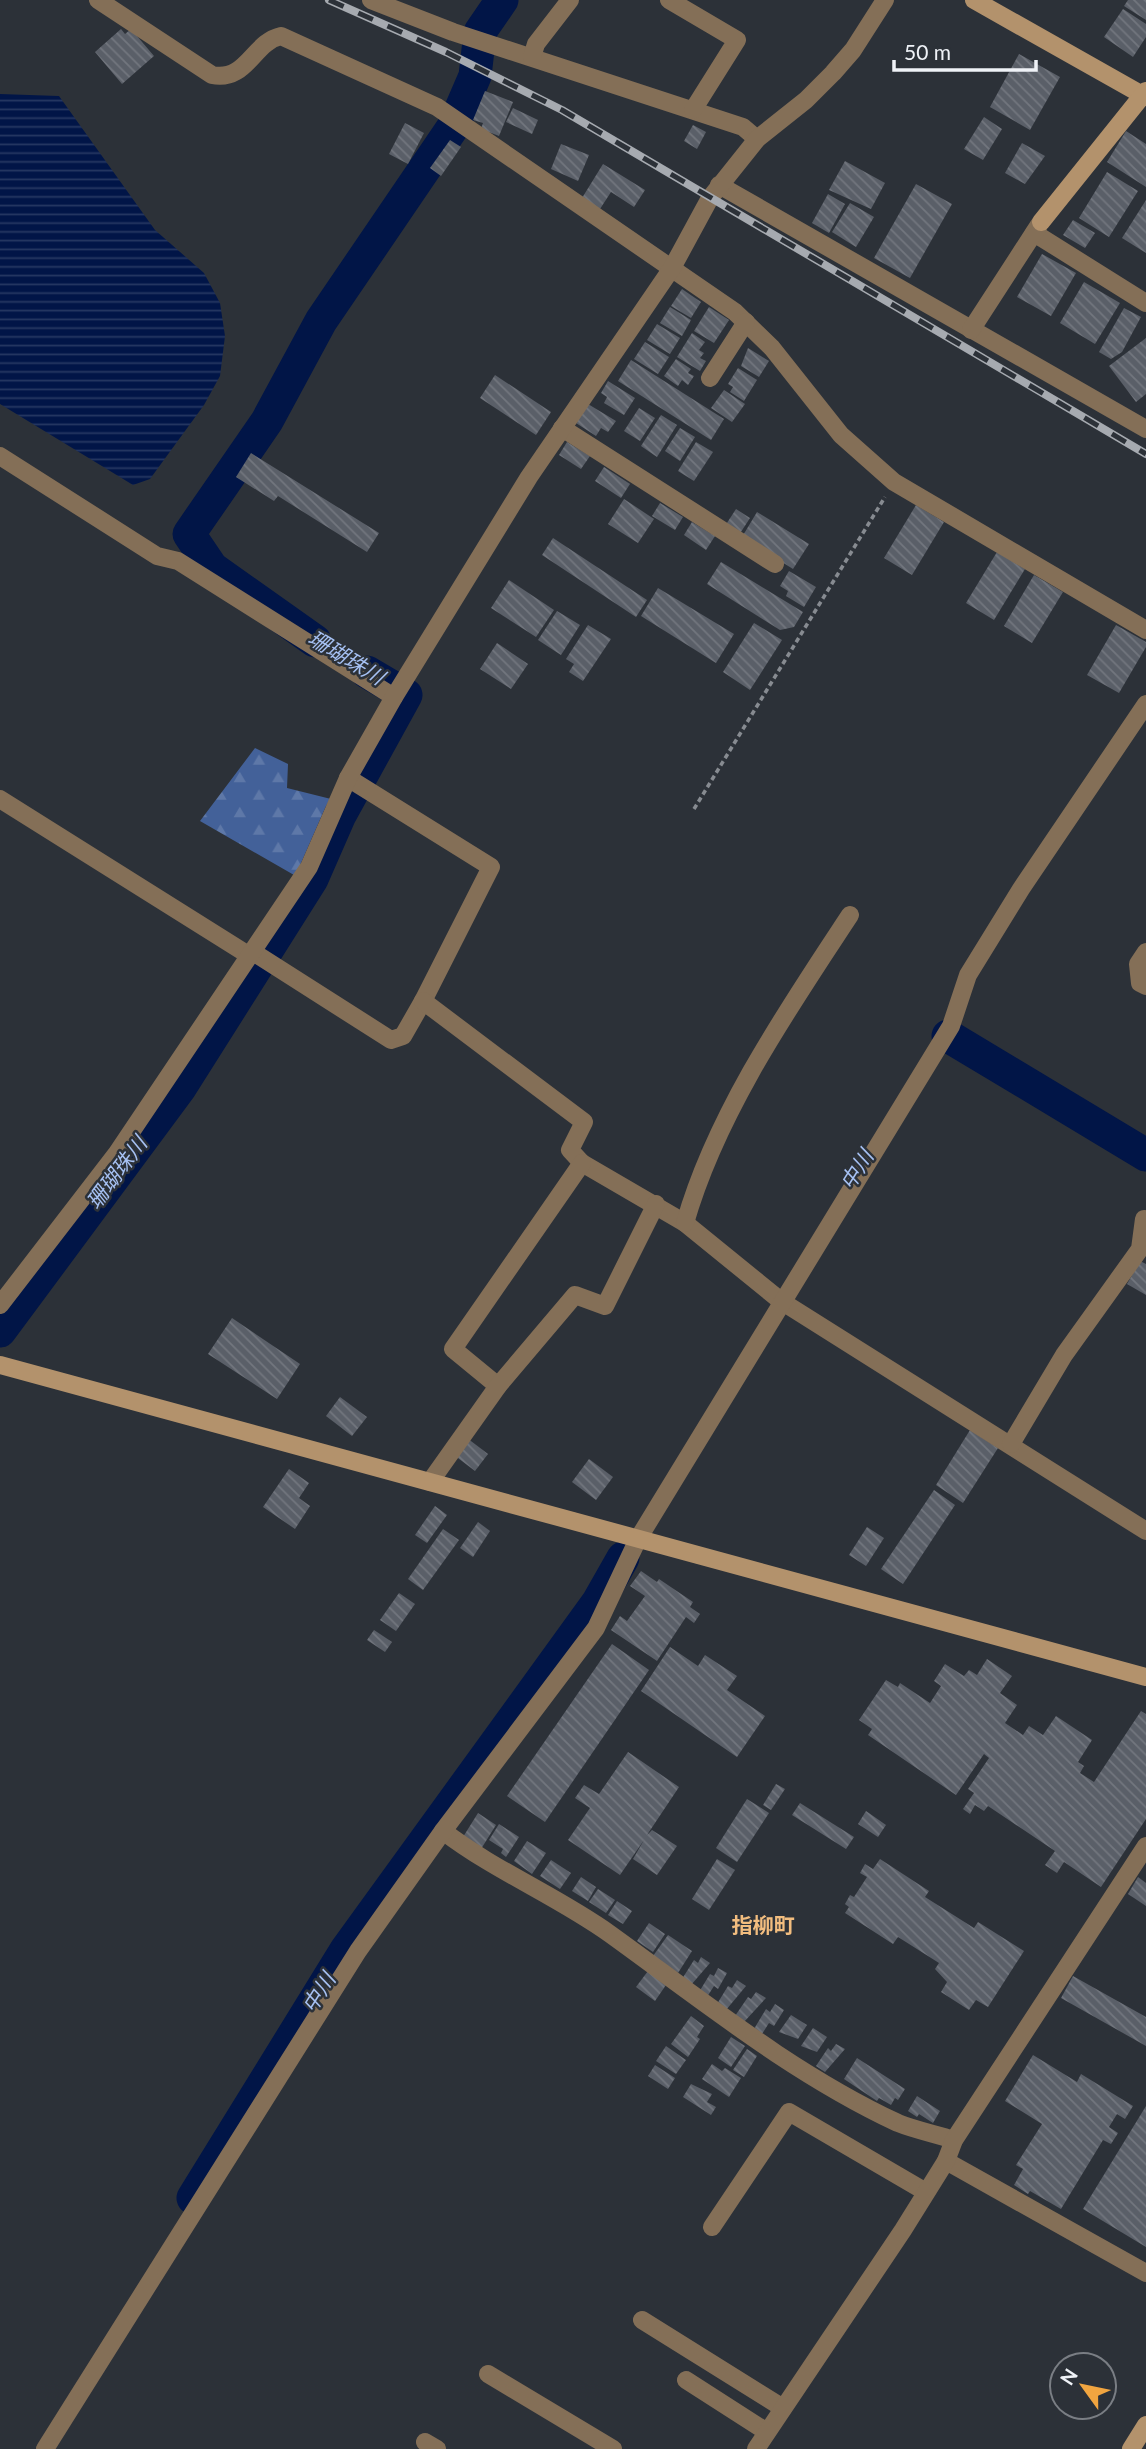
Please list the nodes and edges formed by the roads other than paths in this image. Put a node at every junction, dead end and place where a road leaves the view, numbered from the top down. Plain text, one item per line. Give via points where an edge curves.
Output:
1 (98, 0) edge
2 (371, 0) edge
3 (669, 0) edge
4 (885, 0) edge
5 (974, 0) edge
6 (568, 1) edge
7 (532, 57) junction
8 (1145, 95) edge
9 (693, 110) junction
10 (757, 139) junction
11 (719, 185) junction
12 (1037, 228) junction
13 (672, 268) junction
14 (1146, 303) edge
15 (746, 322) junction
16 (971, 330) junction
17 (710, 378) dead end
18 (562, 428) junction
19 (1146, 429) edge
20 (0, 456) edge
21 (775, 564) dead end
22 (1146, 630) edge
23 (394, 698) junction
24 (1146, 704) edge
25 (348, 778) junction
26 (0, 799) edge
27 (849, 915) dead end
28 (1146, 952) edge
29 (251, 954) junction
30 (1146, 986) edge
31 (423, 1001) junction
32 (582, 1163) junction
33 (656, 1204) junction
34 (1144, 1219) dead end
35 (685, 1223) junction
36 (781, 1301) junction
37 (0, 1305) edge
38 (0, 1365) edge
39 (498, 1386) junction
40 (1011, 1444) junction
41 (430, 1482) junction
42 (1146, 1531) edge
43 (638, 1539) junction
44 (1146, 1677) edge
45 (443, 1831) junction
46 (1146, 1846) edge
47 (954, 2140) junction
48 (946, 2161) junction
49 (926, 2192) junction
50 (712, 2227) dead end
51 (1146, 2273) edge
52 (642, 2319) dead end
53 (488, 2374) dead end
54 (686, 2379) dead end
55 (783, 2408) junction
56 (1146, 2425) edge
57 (767, 2432) junction
58 (45, 2449) edge
59 (613, 2449) edge
60 (756, 2449) edge
61 (1131, 2449) edge

1 - 13 street via 212,75 236,74 273,37 288,38 437,107
2 - 7 street
3 - 9 street via 737,40
4 - 10 street via 833,74
5 - 8 street
6 - 7 street via 536,44
7 - 9 street
8 - 12 street
9 - 10 street via 743,127
10 - 11 street
11 - 13 street
11 - 16 street
12 - 14 street
12 - 16 street
13 - 15 street
13 - 18 street
15 - 17 street
15 - 22 street via 841,435 894,482
16 - 19 street
18 - 21 street
18 - 23 street
20 - 23 street via 157,556 178,561
23 - 25 street
24 - 36 street via 968,975 951,1026
25 - 29 street via 309,867
25 - 31 street via 491,867
26 - 29 street
27 - 35 street via 754,1071 699,1175
28 - 30 street via 1138,964 1140,983
29 - 31 street via 391,1040 403,1036
29 - 37 street via 117,1153
31 - 32 street via 583,1122 570,1150
32 - 33 street
32 - 39 street via 453,1349
33 - 35 street
33 - 39 street via 605,1306 575,1295
34 - 40 street via 1140,1249 1064,1355
35 - 36 street
36 - 40 street
36 - 43 street
38 - 41 street
39 - 41 street
40 - 42 street
41 - 43 street
43 - 44 street
43 - 45 street via 596,1628
45 - 47 street via 473,1854 607,1932 727,2022 811,2074 900,2123
45 - 58 street via 358,1951
46 - 47 street
47 - 48 street
48 - 49 street
48 - 51 street
49 - 50 street via 789,2112
49 - 55 street
52 - 55 street
53 - 59 street
54 - 57 street
55 - 57 street
56 - 61 street
57 - 60 street

